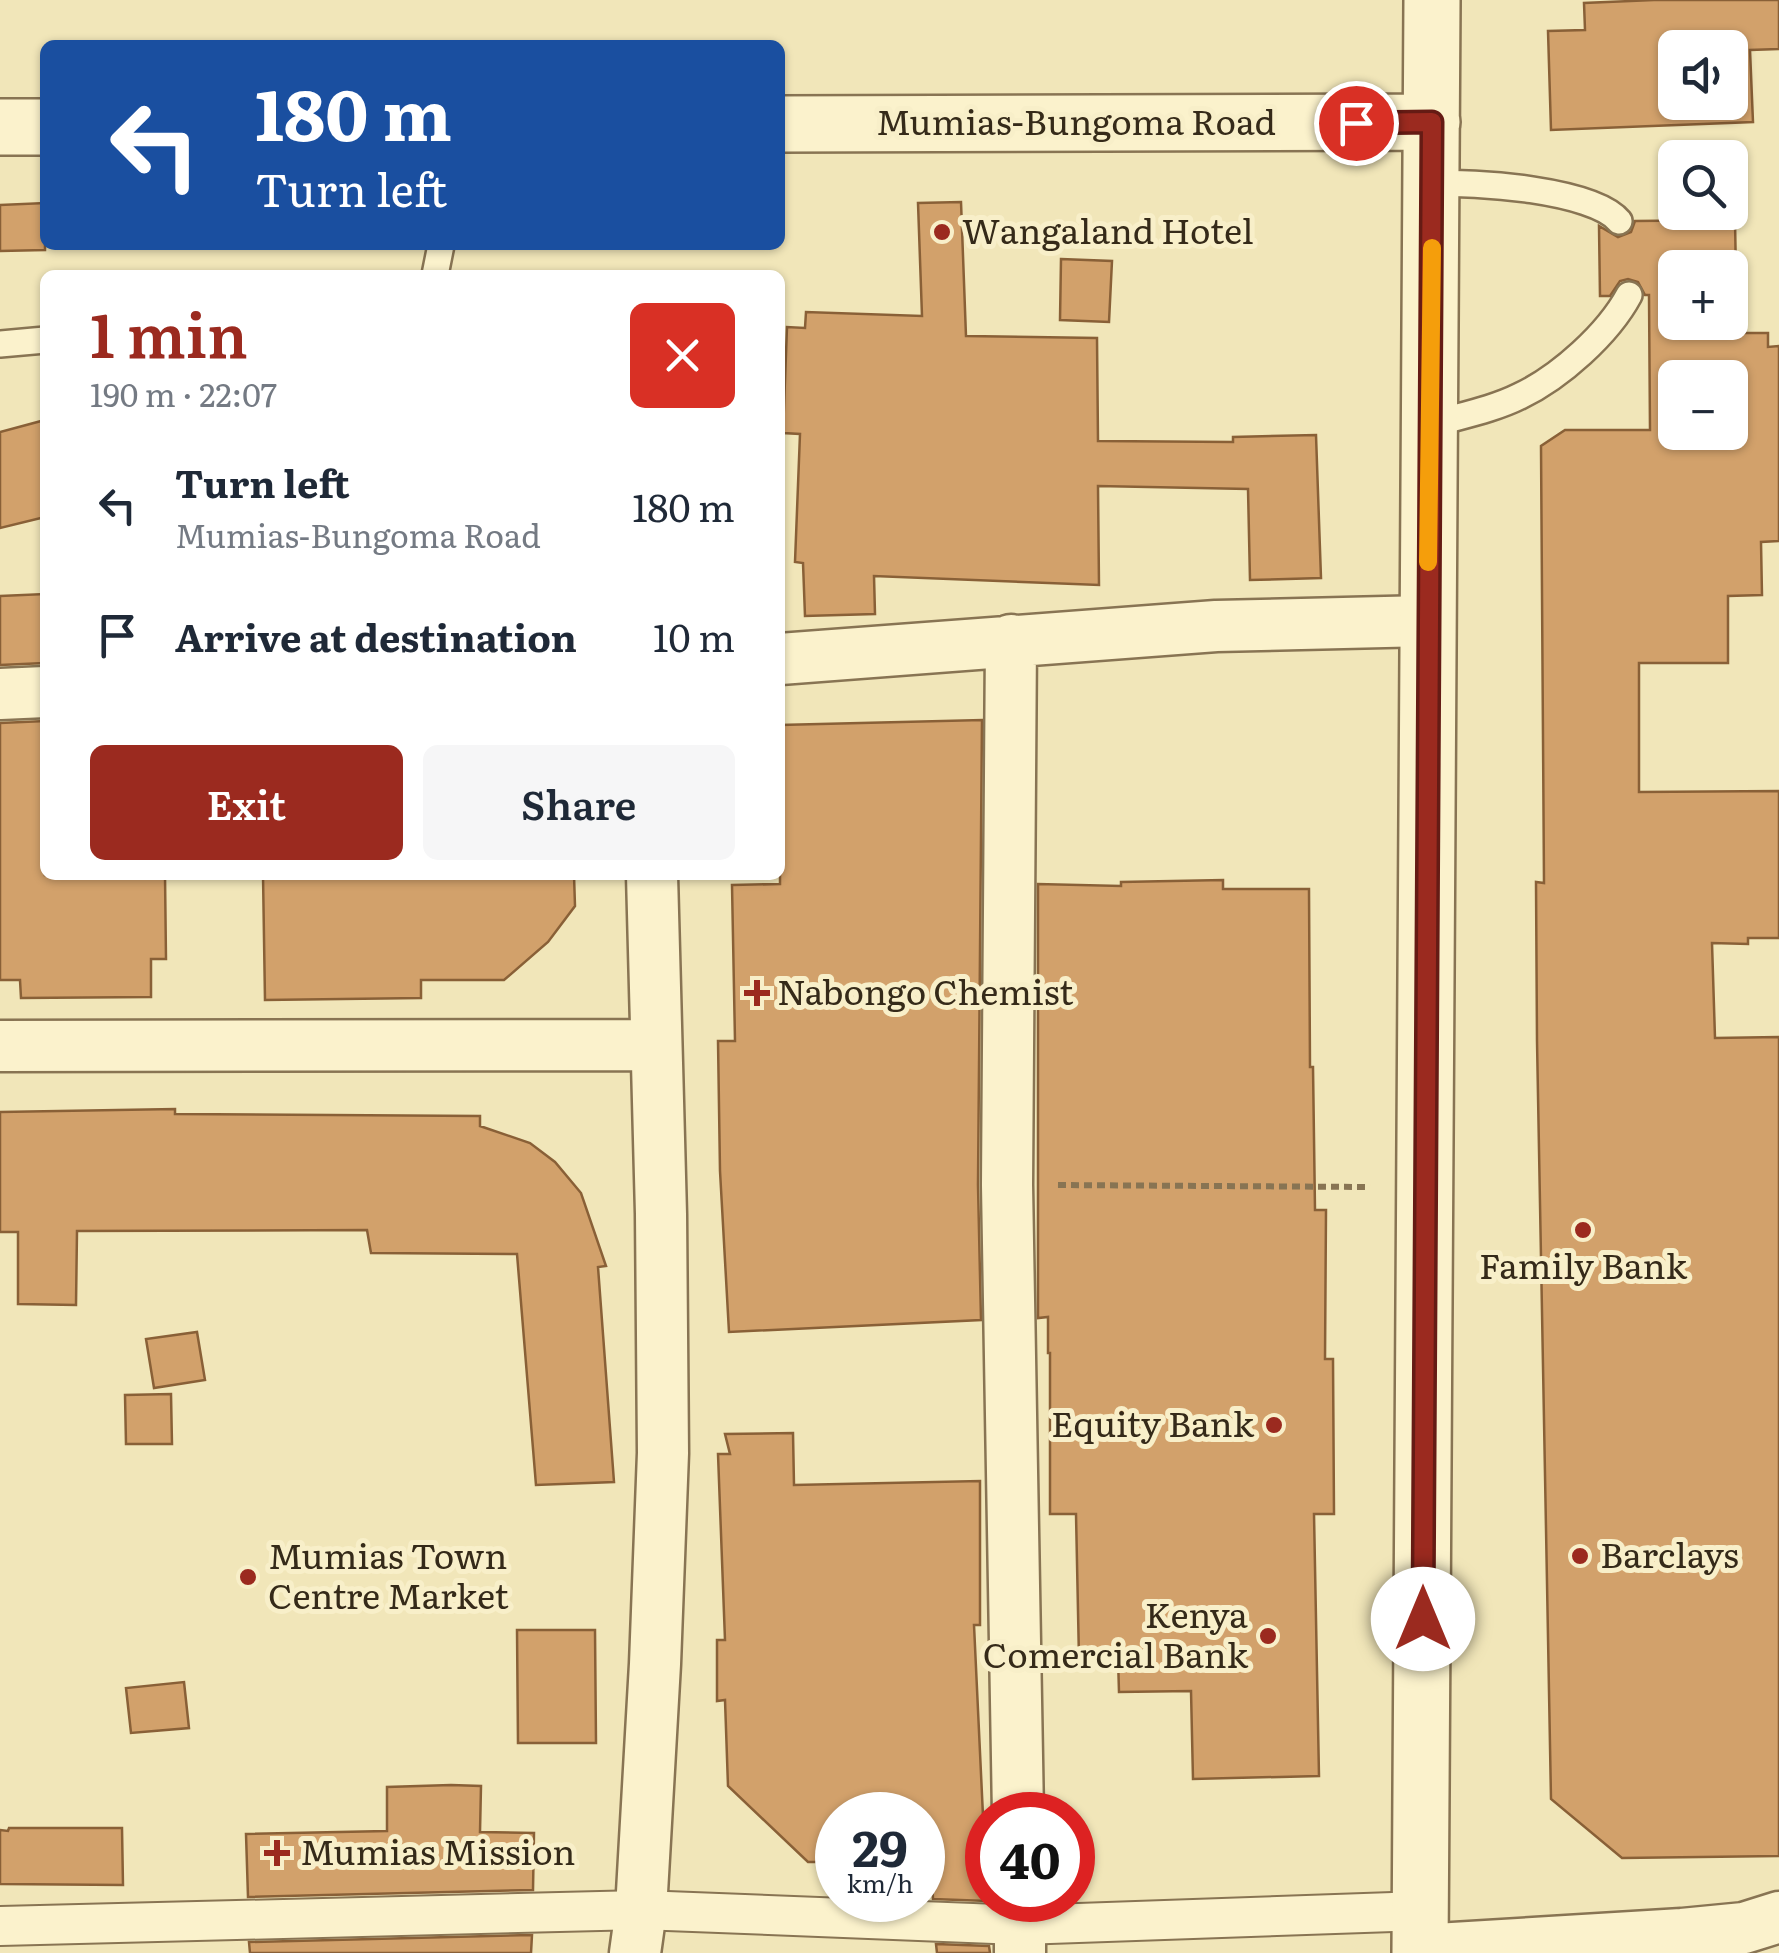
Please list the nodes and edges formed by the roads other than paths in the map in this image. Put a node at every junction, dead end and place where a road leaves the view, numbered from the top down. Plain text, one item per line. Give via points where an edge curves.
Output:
1 (1432, 0) edge
2 (1432, 122) junction
3 (785, 124) edge
4 (40, 127) edge
5 (0, 128) edge
6 (1432, 184) junction
7 (1619, 222) dead end
8 (1629, 295) dead end
9 (40, 340) edge
10 (0, 344) edge
11 (1429, 424) junction
12 (1427, 620) junction
13 (1011, 640) junction
14 (785, 659) edge
15 (40, 692) edge
16 (0, 694) edge
17 (652, 880) edge
18 (655, 1044) junction
19 (0, 1046) edge
20 (1018, 1792) edge
21 (1779, 1917) edge
22 (0, 1926) edge
23 (1020, 1926) edge
24 (638, 1932) edge
25 (1421, 1938) edge

1 - 2 street
2 - 3 street, Mumias-Bungoma Road
2 - 6 street
4 - 5 street
6 - 7 lane via 1488,184 1587,202
6 - 11 street
8 - 11 lane via 1601,335 1537,386
9 - 10 lane
11 - 12 street
12 - 13 street
12 - 25 street
13 - 14 street
13 - 20 street via 1006,1185
15 - 16 street
17 - 18 street
18 - 19 street
18 - 24 street via 662,1453
21 - 25 street via 1697,1932
22 - 24 street
23 - 24 street
23 - 25 street

